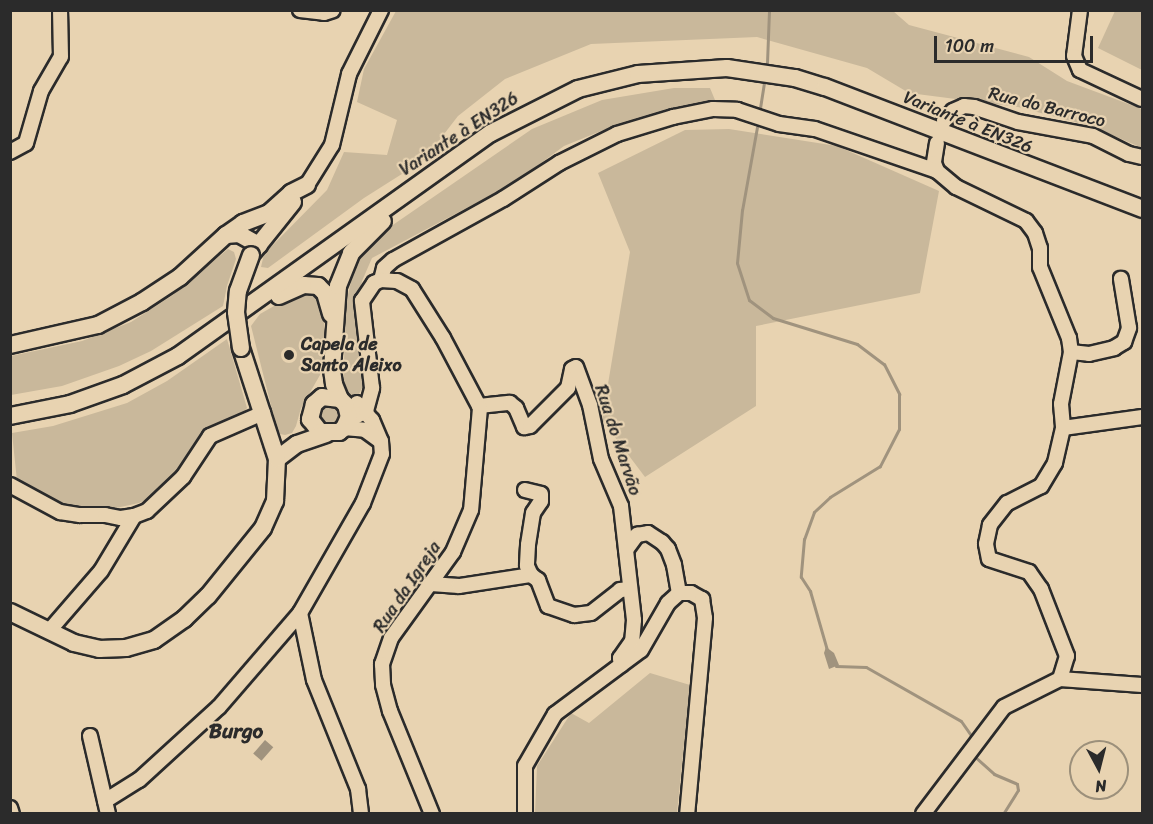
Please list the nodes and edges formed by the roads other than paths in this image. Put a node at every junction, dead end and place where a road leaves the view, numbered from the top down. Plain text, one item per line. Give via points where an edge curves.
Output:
1 (60, 10) edge
2 (300, 10) edge
3 (333, 10) edge
4 (381, 10) edge
5 (1080, 10) edge
6 (1143, 99) edge
7 (944, 121) dead end
8 (938, 143) dead end
9 (10, 152) edge
10 (1143, 157) edge
11 (937, 171) junction
12 (418, 183) junction
13 (307, 185) junction
14 (1143, 210) edge
15 (226, 235) junction
16 (255, 250) junction
17 (1121, 279) dead end
18 (381, 280) junction
19 (248, 309) junction
20 (334, 331) junction
21 (10, 345) edge
22 (1071, 352) junction
23 (332, 369) junction
24 (318, 400) junction
25 (479, 406) junction
26 (350, 411) junction
27 (263, 412) junction
28 (14, 415) edge
29 (1143, 417) edge
30 (310, 419) junction
31 (1063, 428) junction
32 (326, 434) junction
33 (381, 441) junction
34 (297, 444) junction
35 (277, 459) junction
36 (10, 485) edge
37 (525, 490) dead end
38 (134, 516) junction
39 (626, 550) junction
40 (531, 575) junction
41 (430, 584) junction
42 (629, 589) junction
43 (679, 593) junction
44 (10, 612) edge
45 (300, 613) junction
46 (49, 631) junction
47 (621, 665) junction
48 (1060, 680) junction
49 (1143, 685) edge
50 (90, 736) dead end
51 (107, 807) edge
52 (10, 808) edge
53 (12, 813) edge
54 (361, 813) edge
55 (432, 813) edge
56 (525, 813) edge
57 (687, 813) edge
58 (923, 813) edge

1 - 9 street via 61,57 41,92 26,143
2 - 3 street
4 - 13 street via 349,74 332,145
5 - 6 street, Rua do Barroco via 1074,56 1080,70
7 - 10 street, Rua do Barroco via 953,111 974,107 1018,122 1093,136
8 - 11 street via 934,163
11 - 18 street via 815,129 778,124 737,110 713,109 617,134 559,163 393,260 384,268
11 - 22 street via 956,186 1026,221 1035,233 1040,267
12 - 14 main road, Variante à EN326 via 491,133 578,89 638,74 727,68 795,78 825,87
12 - 19 main road, Variante à EN326
12 - 20 main road via 351,253 338,286
13 - 15 main road via 291,193 270,213 243,223
13 - 16 main road
15 - 16 main road via 239,234
15 - 21 main road via 180,277 106,321
16 - 27 main road, bridge via 238,291 236,312 241,348
17 - 22 street via 1129,328 1124,342 1089,354
18 - 25 street via 397,280 412,289
18 - 26 street via 374,283 362,301 372,388
19 - 20 main road via 296,286 312,284 325,293
19 - 28 main road, Variante à EN326 via 178,356 123,385 70,404
20 - 23 main road
22 - 31 street via 1061,404
23 - 24 main road
23 - 26 main road
24 - 26 main road via 328,396
24 - 30 main road via 311,408
25 - 39 street, Rua do Marvão via 510,403 524,426 530,426 568,388 572,369 576,367 590,405 602,459 621,506
25 - 41 street, Rua da Igreja via 471,510 453,552
26 - 32 main road via 332,434
26 - 33 street
26 - 33 street via 365,430
27 - 35 main road
27 - 38 street via 210,436 183,477 147,511
29 - 31 street
30 - 32 main road via 316,429
30 - 34 main road
31 - 48 street via 1055,463 1041,486 1006,503 990,525 986,544 989,559 1029,572 1041,589 1067,656
32 - 34 main road
33 - 45 street via 382,454 363,503
34 - 35 main road
35 - 46 main road via 270,515 208,596 184,619 154,640 126,648 99,649
36 - 38 street via 60,512
37 - 40 street via 541,494 533,513 528,546 527,566
38 - 46 street via 101,571
39 - 42 street, Rua do Marvão
39 - 43 street via 637,535 648,533 662,542 674,565
40 - 41 street via 459,586
40 - 42 street via 538,580 548,606 574,615 591,613 620,590
41 - 55 street, Rua da Igreja via 391,638 382,664 390,711
42 - 47 street, Rua do Marvão via 634,620 632,641 620,658
43 - 47 street via 668,603 641,650
43 - 57 street via 691,593 702,599 705,618
44 - 46 main road
45 - 51 street via 219,707
45 - 54 street via 314,681 358,789
47 - 56 street via 555,714 525,766
48 - 49 street
48 - 58 street via 1004,707
50 - 51 street
52 - 53 street

